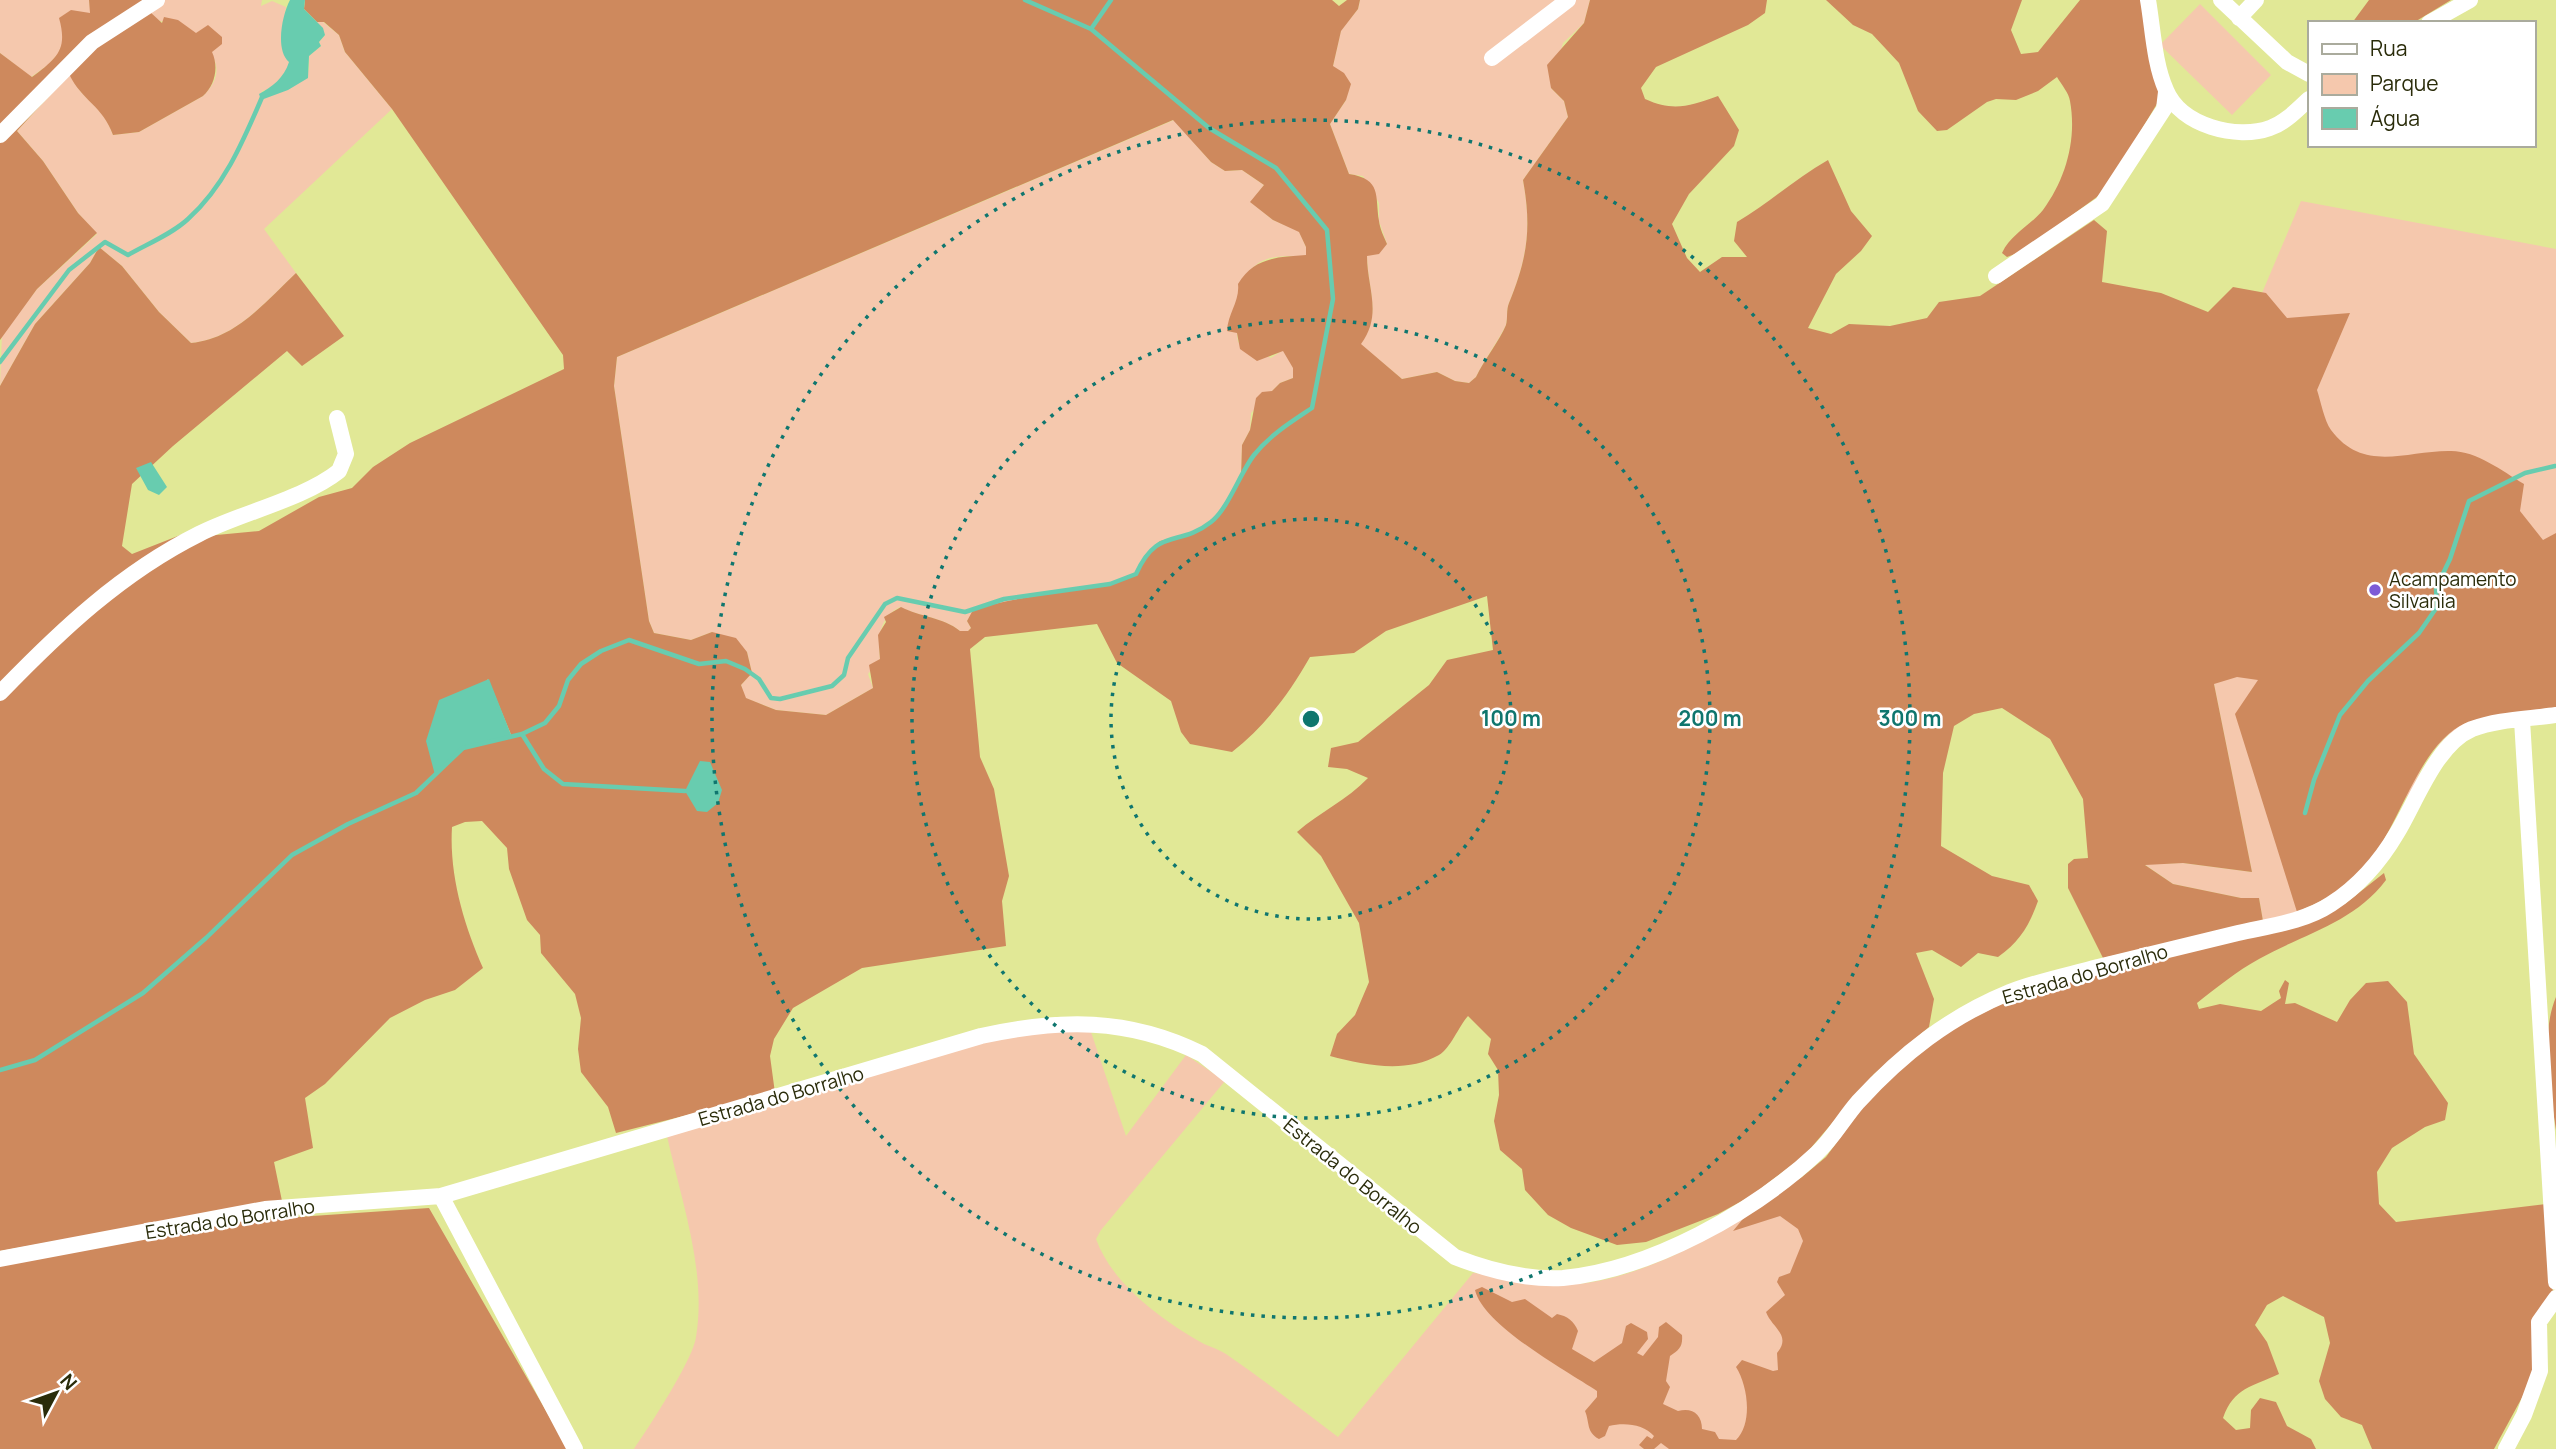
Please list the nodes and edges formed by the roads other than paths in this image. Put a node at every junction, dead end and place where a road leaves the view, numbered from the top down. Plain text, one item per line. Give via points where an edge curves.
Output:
1 (157, 0) edge
2 (1568, 0) edge
3 (2148, 0) edge
4 (2221, 0) edge
5 (2256, 0) edge
6 (2470, 0) edge
7 (2239, 18) junction
8 (2433, 21) edge
9 (1492, 58) dead end
10 (2308, 73) edge
11 (2166, 92) junction
12 (2308, 100) edge
13 (0, 135) edge
14 (1996, 276) dead end
15 (337, 418) dead end
16 (0, 693) edge
17 (2556, 715) edge
18 (2522, 720) junction
19 (441, 1196) junction
20 (0, 1259) edge
21 (2556, 1282) edge
22 (2556, 1298) edge
23 (575, 1449) edge
24 (2506, 1449) edge

1 - 13 street via 92,42
2 - 9 street
3 - 11 street
4 - 7 street
5 - 7 street
6 - 8 street
7 - 10 street via 2287,62
11 - 12 street via 2203,123 2240,133 2271,128
11 - 14 street via 2164,109 2102,204
15 - 16 street via 346,454 339,471 202,532 137,568
17 - 18 street, Estrada do Borralho
18 - 19 street, Estrada do Borralho via 2470,730 2454,741 2419,789 2377,863 2328,906 2290,921 2053,979 1985,1004 1939,1028 1897,1061 1820,1150 1759,1198 1706,1232 1608,1271 1560,1278 1524,1275 1483,1268 1455,1257 1202,1054 1173,1039 1069,1022 981,1036
18 - 21 street
19 - 20 street, Estrada do Borralho via 265,1209
19 - 23 street
22 - 24 street via 2539,1322 2540,1371

